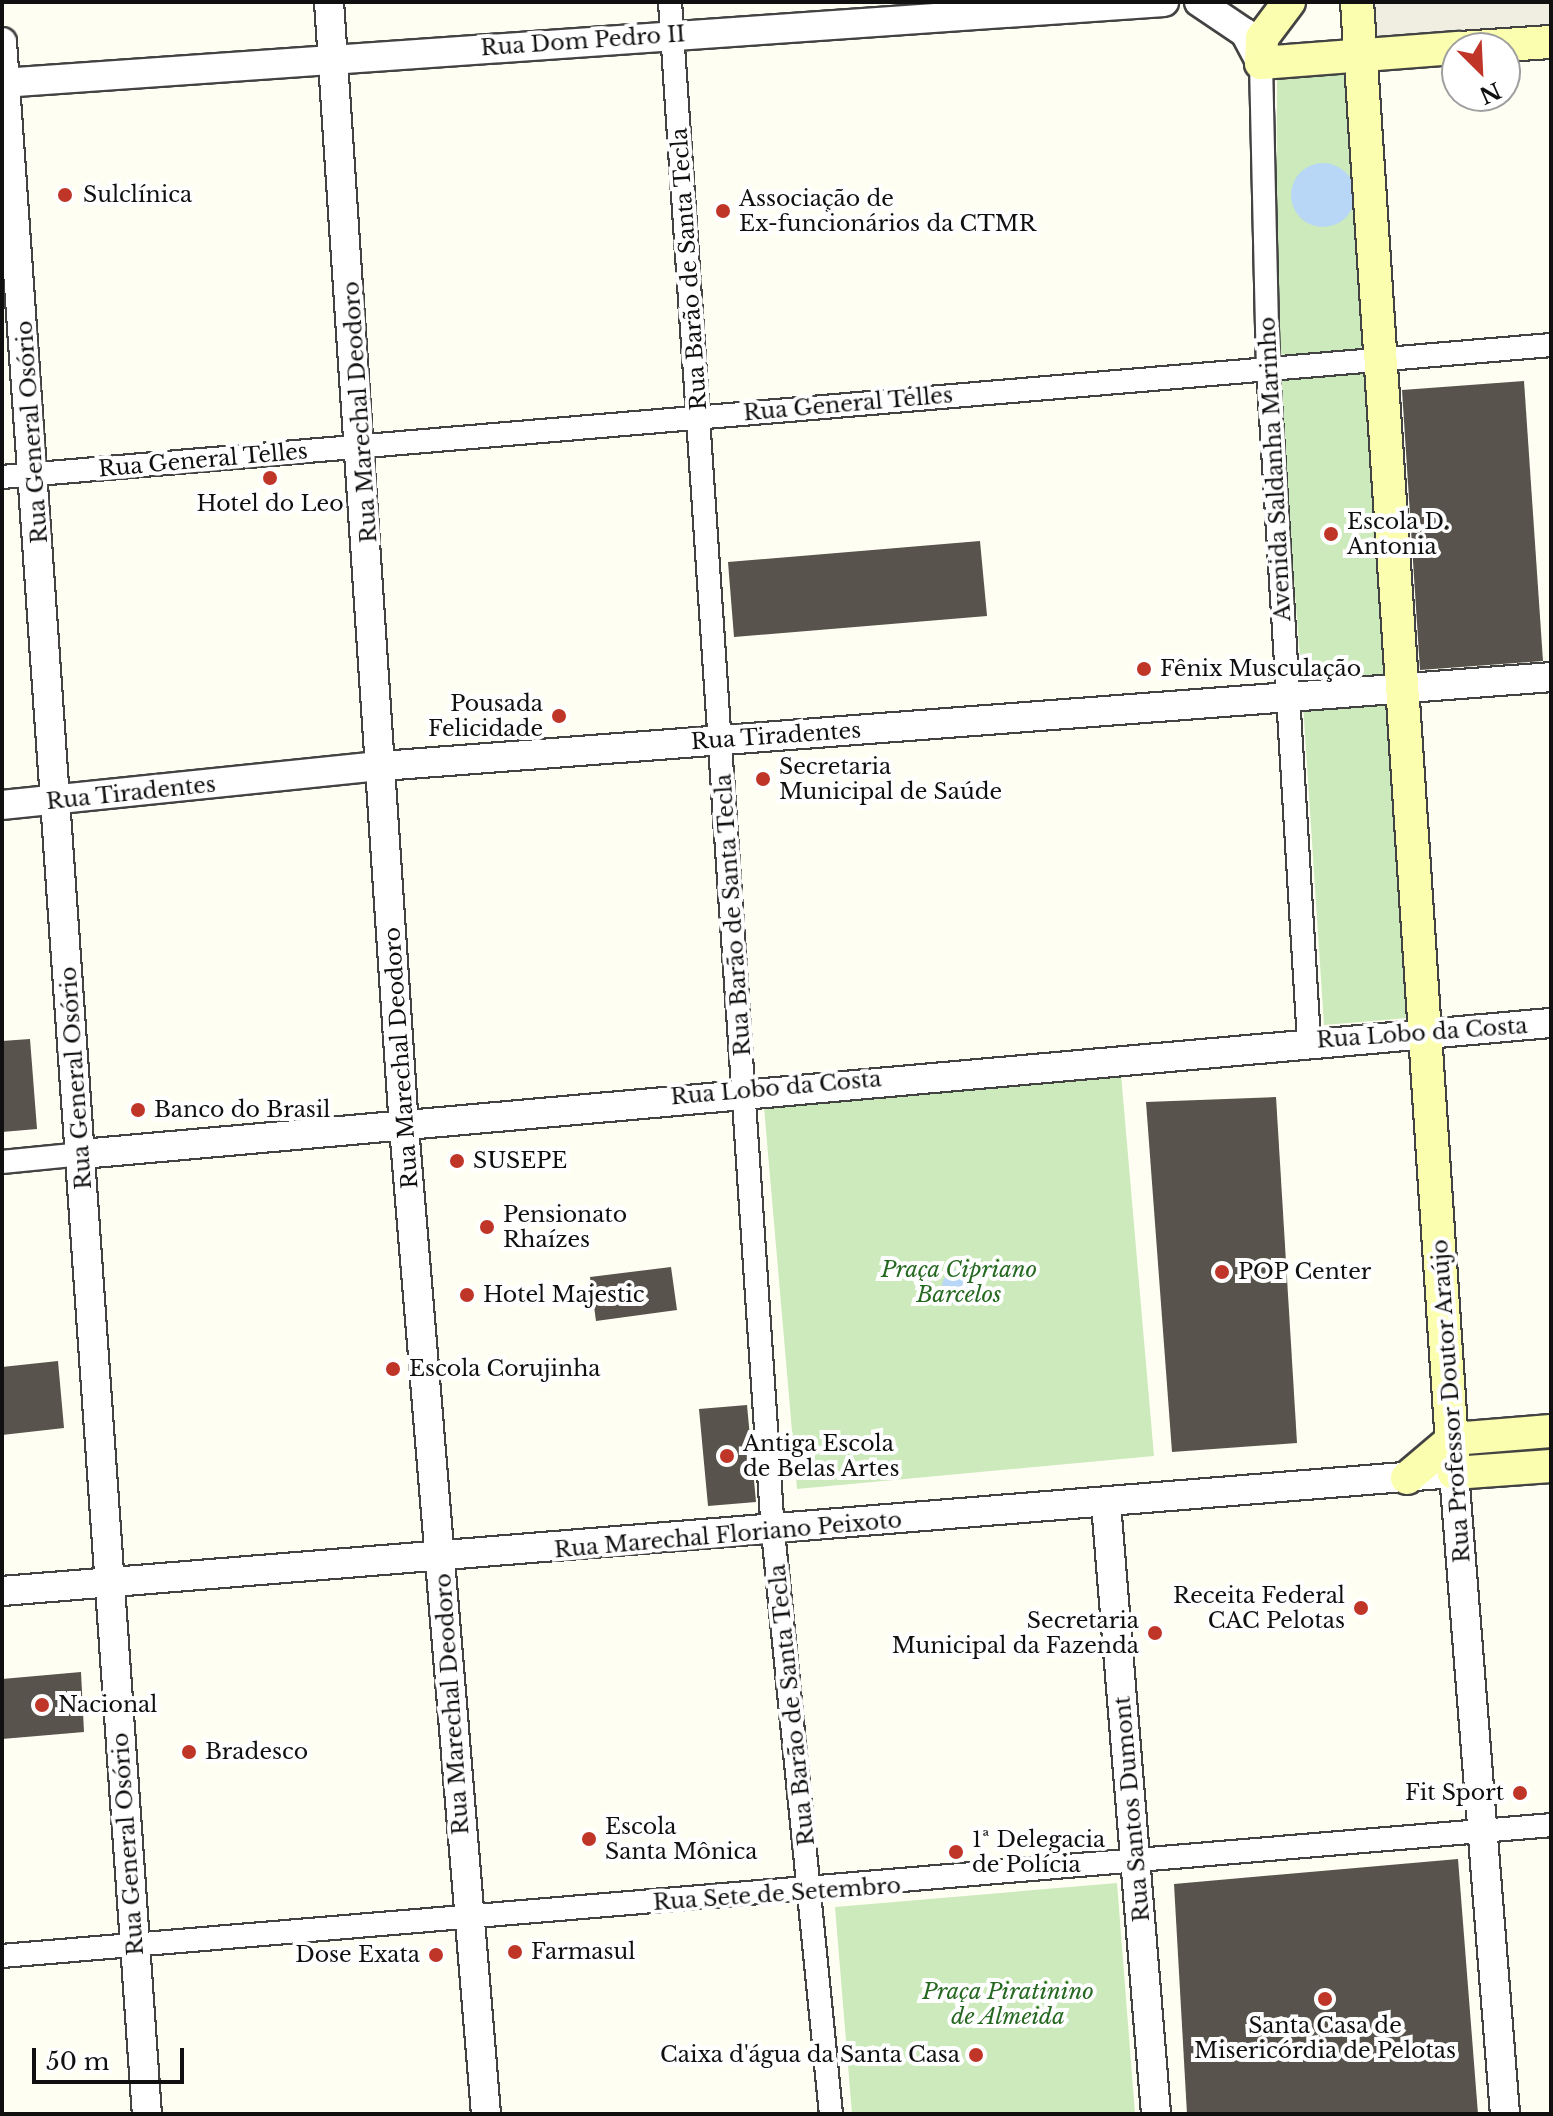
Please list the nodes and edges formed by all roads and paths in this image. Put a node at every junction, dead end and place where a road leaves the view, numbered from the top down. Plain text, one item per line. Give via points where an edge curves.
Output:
1 (329, 2) edge
2 (670, 2) edge
3 (1164, 2) edge
4 (1199, 2) edge
5 (1289, 2) edge
6 (1357, 2) edge
7 (671, 35) junction
8 (2, 42) edge
9 (1551, 42) edge
10 (1521, 44) edge
11 (1441, 49) edge
12 (1360, 55) junction
13 (334, 59) junction
14 (1261, 63) junction
15 (4, 83) edge
16 (1551, 345) edge
17 (1379, 357) junction
18 (1268, 367) junction
19 (700, 418) junction
20 (364, 446) junction
21 (35, 474) junction
22 (2, 477) edge
23 (1551, 677) edge
24 (1399, 688) junction
25 (1288, 696) junction
26 (722, 740) junction
27 (382, 766) junction
28 (56, 801) junction
29 (2, 805) edge
30 (1551, 1023) edge
31 (1424, 1033) junction
32 (1309, 1042) junction
33 (744, 1090) junction
34 (404, 1127) junction
35 (82, 1154) junction
36 (2, 1162) edge
37 (1551, 1431) edge
38 (1453, 1439) junction
39 (1551, 1466) edge
40 (1454, 1473) junction
41 (1407, 1478) junction
42 (1106, 1504) junction
43 (773, 1531) junction
44 (441, 1559) junction
45 (112, 1584) junction
46 (2, 1591) edge
47 (1551, 1825) edge
48 (1486, 1830) junction
49 (1137, 1862) junction
50 (811, 1893) junction
51 (468, 1915) junction
52 (134, 1945) junction
53 (2, 1956) edge
54 (147, 2114) edge
55 (486, 2114) edge
56 (831, 2114) edge
57 (1156, 2114) edge
58 (1505, 2114) edge

1 - 13 street, Rua Marechal Deodoro
2 - 7 street, Rua Barão de Santa Tecla
3 - 7 street, Rua Dom Pedro II
4 - 14 street via 1245,33
5 - 14 main road, Avenida Saldanha Marinho via 1270,20
6 - 12 main road
7 - 13 street, Rua Dom Pedro II
7 - 19 street, Rua Barão de Santa Tecla
8 - 15 street, Rua General Osório
9 - 10 main road
11 - 12 main road
12 - 14 main road
12 - 17 main road
13 - 15 street, Rua Dom Pedro II
13 - 20 street, Rua Marechal Deodoro
14 - 18 street, Avenida Saldanha Marinho
15 - 21 street, Rua General Osório
16 - 17 street, Rua General Telles
17 - 18 street, Rua General Telles
17 - 24 main road
18 - 19 street, Rua General Telles
18 - 25 street, Avenida Saldanha Marinho
19 - 20 street, Rua General Telles
19 - 26 street, Rua Barão de Santa Tecla
20 - 21 street, Rua General Telles
20 - 27 street, Rua Marechal Deodoro
21 - 22 street, Rua General Telles
21 - 28 street, Rua General Osório
23 - 24 street, Rua Tiradentes
24 - 25 street, Rua Tiradentes
24 - 31 main road, Rua Professor Doutor Araújo
25 - 26 street, Rua Tiradentes
25 - 32 street, Avenida Saldanha Marinho
26 - 27 street, Rua Tiradentes
26 - 33 street, Rua Barão de Santa Tecla
27 - 28 street, Rua Tiradentes
27 - 34 street, Rua Marechal Deodoro
28 - 29 street, Rua Tiradentes
28 - 35 street, Rua General Osório
30 - 31 street, Rua Lobo da Costa
31 - 32 street, Rua Lobo da Costa
31 - 38 main road, Rua Professor Doutor Araújo
32 - 33 street, Rua Lobo da Costa
33 - 34 street, Rua Lobo da Costa
33 - 43 street, Rua Barão de Santa Tecla
34 - 35 street, Rua Lobo da Costa
34 - 44 street, Rua Marechal Deodoro
35 - 36 street, Rua Lobo da Costa
35 - 45 street, Rua General Osório
37 - 38 main road
38 - 40 main road, Rua Professor Doutor Araújo
38 - 41 main road
39 - 40 main road
40 - 41 street, Rua Marechal Floriano Peixoto
40 - 48 street, Rua Professor Doutor Araújo
41 - 42 street, Rua Marechal Floriano Peixoto
42 - 43 street, Rua Marechal Floriano Peixoto
42 - 49 street, Rua Santos Dumont
43 - 44 street, Rua Marechal Floriano Peixoto
43 - 50 street, Rua Barão de Santa Tecla
44 - 45 street, Rua Marechal Floriano Peixoto
44 - 51 street, Rua Marechal Deodoro
45 - 46 street, Rua Marechal Floriano Peixoto
45 - 52 street, Rua General Osório
47 - 48 street, Rua Sete de Setembro
48 - 49 street, Rua Sete de Setembro
48 - 58 street, Rua Professor Doutor Araújo
49 - 50 street, Rua Sete de Setembro
49 - 57 street, Rua Santos Dumont
50 - 51 street, Rua Sete de Setembro
50 - 56 street, Rua Barão de Santa Tecla
51 - 52 street, Rua Sete de Setembro
51 - 55 street, Rua Marechal Deodoro
52 - 53 street, Rua Sete de Setembro
52 - 54 street, Rua General Osório

